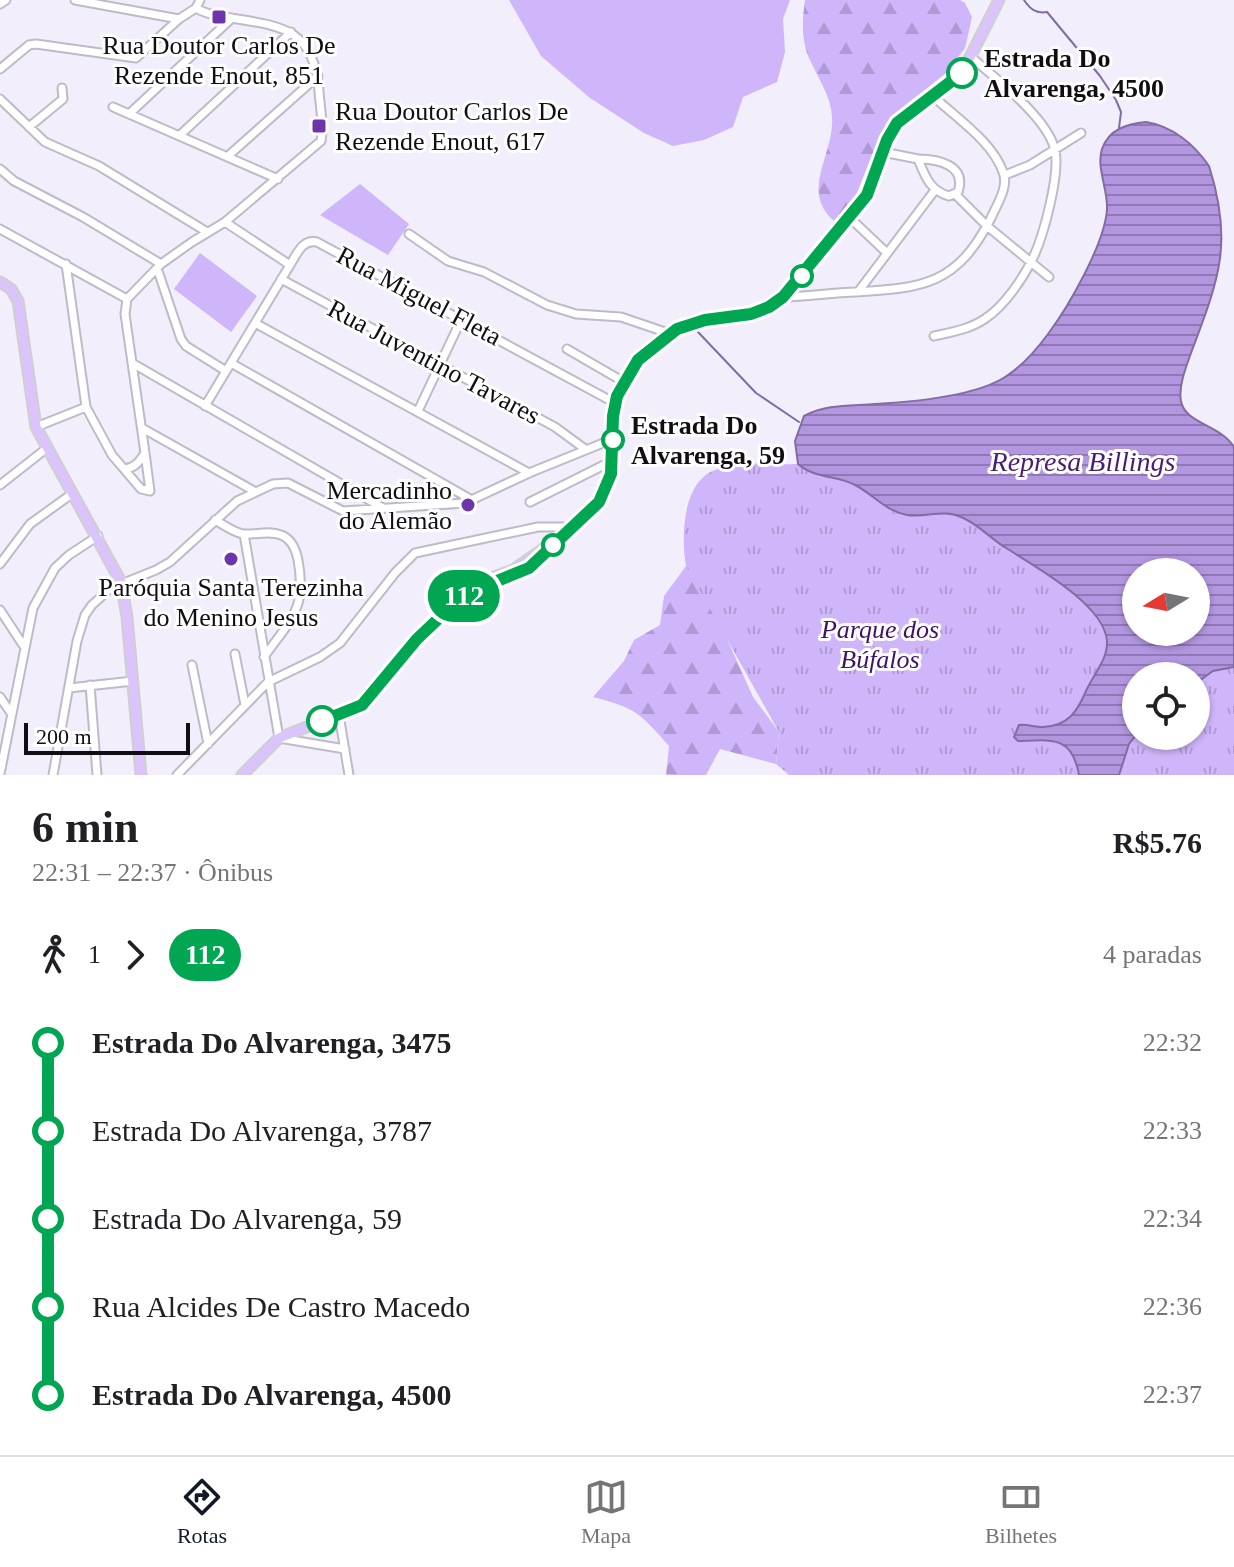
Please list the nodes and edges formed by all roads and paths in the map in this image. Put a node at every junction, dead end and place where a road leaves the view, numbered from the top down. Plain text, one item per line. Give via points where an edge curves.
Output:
1 (6, 0) edge
2 (75, 0) edge
3 (999, 0) edge
4 (91, 1) edge
5 (0, 4) edge
6 (198, 4) edge
7 (232, 18) junction
8 (179, 19) junction
9 (291, 32) junction
10 (971, 57) junction
11 (0, 69) edge
12 (318, 76) junction
13 (62, 88) dead end
14 (933, 96) junction
15 (0, 99) edge
16 (113, 107) dead end
17 (129, 114) junction
18 (29, 127) junction
19 (1081, 133) dead end
20 (180, 135) junction
21 (1055, 149) junction
22 (883, 152) junction
23 (228, 156) junction
24 (918, 159) junction
25 (0, 169) edge
26 (1005, 175) junction
27 (278, 179) junction
28 (935, 190) junction
29 (955, 194) junction
30 (849, 217) junction
31 (225, 222) junction
32 (987, 226) junction
33 (0, 229) edge
34 (207, 232) junction
35 (409, 234) dead end
36 (887, 253) junction
37 (1031, 262) junction
38 (66, 264) junction
39 (290, 265) junction
40 (159, 266) junction
41 (1049, 277) dead end
42 (281, 279) junction
43 (0, 282) edge
44 (858, 292) junction
45 (783, 297) junction
46 (127, 299) junction
47 (461, 320) junction
48 (255, 323) junction
49 (671, 334) junction
50 (934, 336) dead end
51 (567, 349) dead end
52 (132, 363) junction
53 (231, 363) junction
54 (440, 365) junction
55 (226, 371) junction
56 (624, 382) junction
57 (615, 403) junction
58 (205, 406) junction
59 (86, 407) junction
60 (418, 411) junction
61 (36, 427) junction
62 (142, 428) junction
63 (613, 439) junction
64 (47, 448) junction
65 (585, 449) junction
66 (145, 453) junction
67 (612, 461) junction
68 (124, 469) junction
69 (529, 473) junction
70 (0, 485) edge
71 (254, 491) junction
72 (73, 493) junction
73 (472, 500) junction
74 (530, 502) dead end
75 (385, 509) junction
76 (215, 520) junction
77 (572, 527) junction
78 (244, 534) junction
79 (98, 536) junction
80 (0, 564) edge
81 (121, 582) junction
82 (0, 610) edge
83 (23, 645) junction
84 (235, 654) dead end
85 (264, 657) junction
86 (192, 665) dead end
87 (133, 681) junction
88 (268, 682) junction
89 (90, 685) junction
90 (69, 688) junction
91 (0, 697) edge
92 (245, 705) junction
93 (11, 713) junction
94 (339, 715) junction
95 (279, 738) junction
96 (208, 744) junction
97 (345, 749) junction
98 (0, 774) edge
99 (242, 774) edge
100 (53, 775) edge
101 (97, 775) edge
102 (141, 775) edge
103 (177, 775) edge
104 (255, 775) edge
105 (349, 775) edge

1 - 5 street
2 - 4 street
3 - 10 main road
4 - 8 street
6 - 7 street via 208,13
6 - 8 street
7 - 9 street
7 - 17 street
8 - 11 street via 136,58 36,44
9 - 12 street via 313,56
9 - 20 street
10 - 14 main road via 962,73
10 - 21 street via 1023,104
12 - 23 street
12 - 27 street via 321,141
13 - 18 street via 63,99
14 - 22 main road via 897,123
14 - 26 street via 988,149
15 - 18 street
16 - 17 street
17 - 20 street
18 - 34 street via 45,142 99,166
19 - 21 street
20 - 23 street
21 - 26 street
21 - 37 street via 1054,182
22 - 24 street
22 - 30 main road via 867,195
23 - 27 street
24 - 28 street
24 - 29 street via 951,165 959,176
25 - 40 street
26 - 32 street
27 - 31 street
28 - 29 street
28 - 36 street
29 - 32 street
30 - 36 street
30 - 45 main road
31 - 34 street
31 - 39 street
32 - 37 street
32 - 44 street via 953,269 931,282
33 - 38 street
34 - 40 street
35 - 49 street via 441,257 491,275 534,300 576,314 621,317
36 - 44 street
37 - 41 street
37 - 50 street via 990,316
38 - 46 street
38 - 59 street
39 - 42 street, Rua Miguel Fleta
39 - 47 street, Rua Miguel Fleta via 303,245 317,242
40 - 46 street
40 - 55 street via 181,339
42 - 48 street, Rua Miguel Fleta
42 - 54 street, Rua Juventino Tavares
43 - 61 main road via 18,301
44 - 45 street
45 - 49 main road via 751,314 697,322
46 - 52 street
47 - 54 street
47 - 57 street, Rua Miguel Fleta
48 - 53 street, Rua Miguel Fleta
48 - 60 street
49 - 56 main road via 638,360
51 - 56 street
52 - 58 street
52 - 62 street
53 - 55 street, Rua Miguel Fleta
53 - 73 street
54 - 60 street
54 - 65 street, Rua Juventino Tavares via 566,433
55 - 58 street, Rua Miguel Fleta
56 - 57 main road
57 - 63 main road
58 - 75 street
59 - 61 street
59 - 68 street
60 - 69 street
61 - 64 main road
62 - 66 street
62 - 71 street
63 - 65 street
63 - 67 main road
64 - 70 street
64 - 72 main road
65 - 69 street
66 - 68 street via 135,466
66 - 68 street via 150,491 141,489
67 - 74 street
67 - 77 main road via 604,494
69 - 73 street
71 - 75 street via 288,483 339,510
71 - 76 street
72 - 79 main road
72 - 80 street via 30,524
73 - 75 street
76 - 78 street
76 - 81 street via 170,562
77 - 88 street via 538,527 415,553 330,652
77 - 94 main road via 529,568 462,596 417,639 370,699
78 - 85 street
78 - 85 street via 273,533 290,540 297,554 302,585 296,609
79 - 81 main road
79 - 83 street via 69,555 46,581
81 - 87 main road
81 - 90 street via 85,615
82 - 83 street
83 - 93 street
84 - 92 street
85 - 88 street
86 - 96 street
87 - 89 street
87 - 102 main road
88 - 92 street
88 - 95 street
89 - 90 street
89 - 101 street
90 - 100 street
91 - 93 street
92 - 96 street
93 - 98 street
94 - 95 main road
94 - 97 street
95 - 97 street
95 - 99 main road
96 - 103 street
97 - 105 street
99 - 104 street

